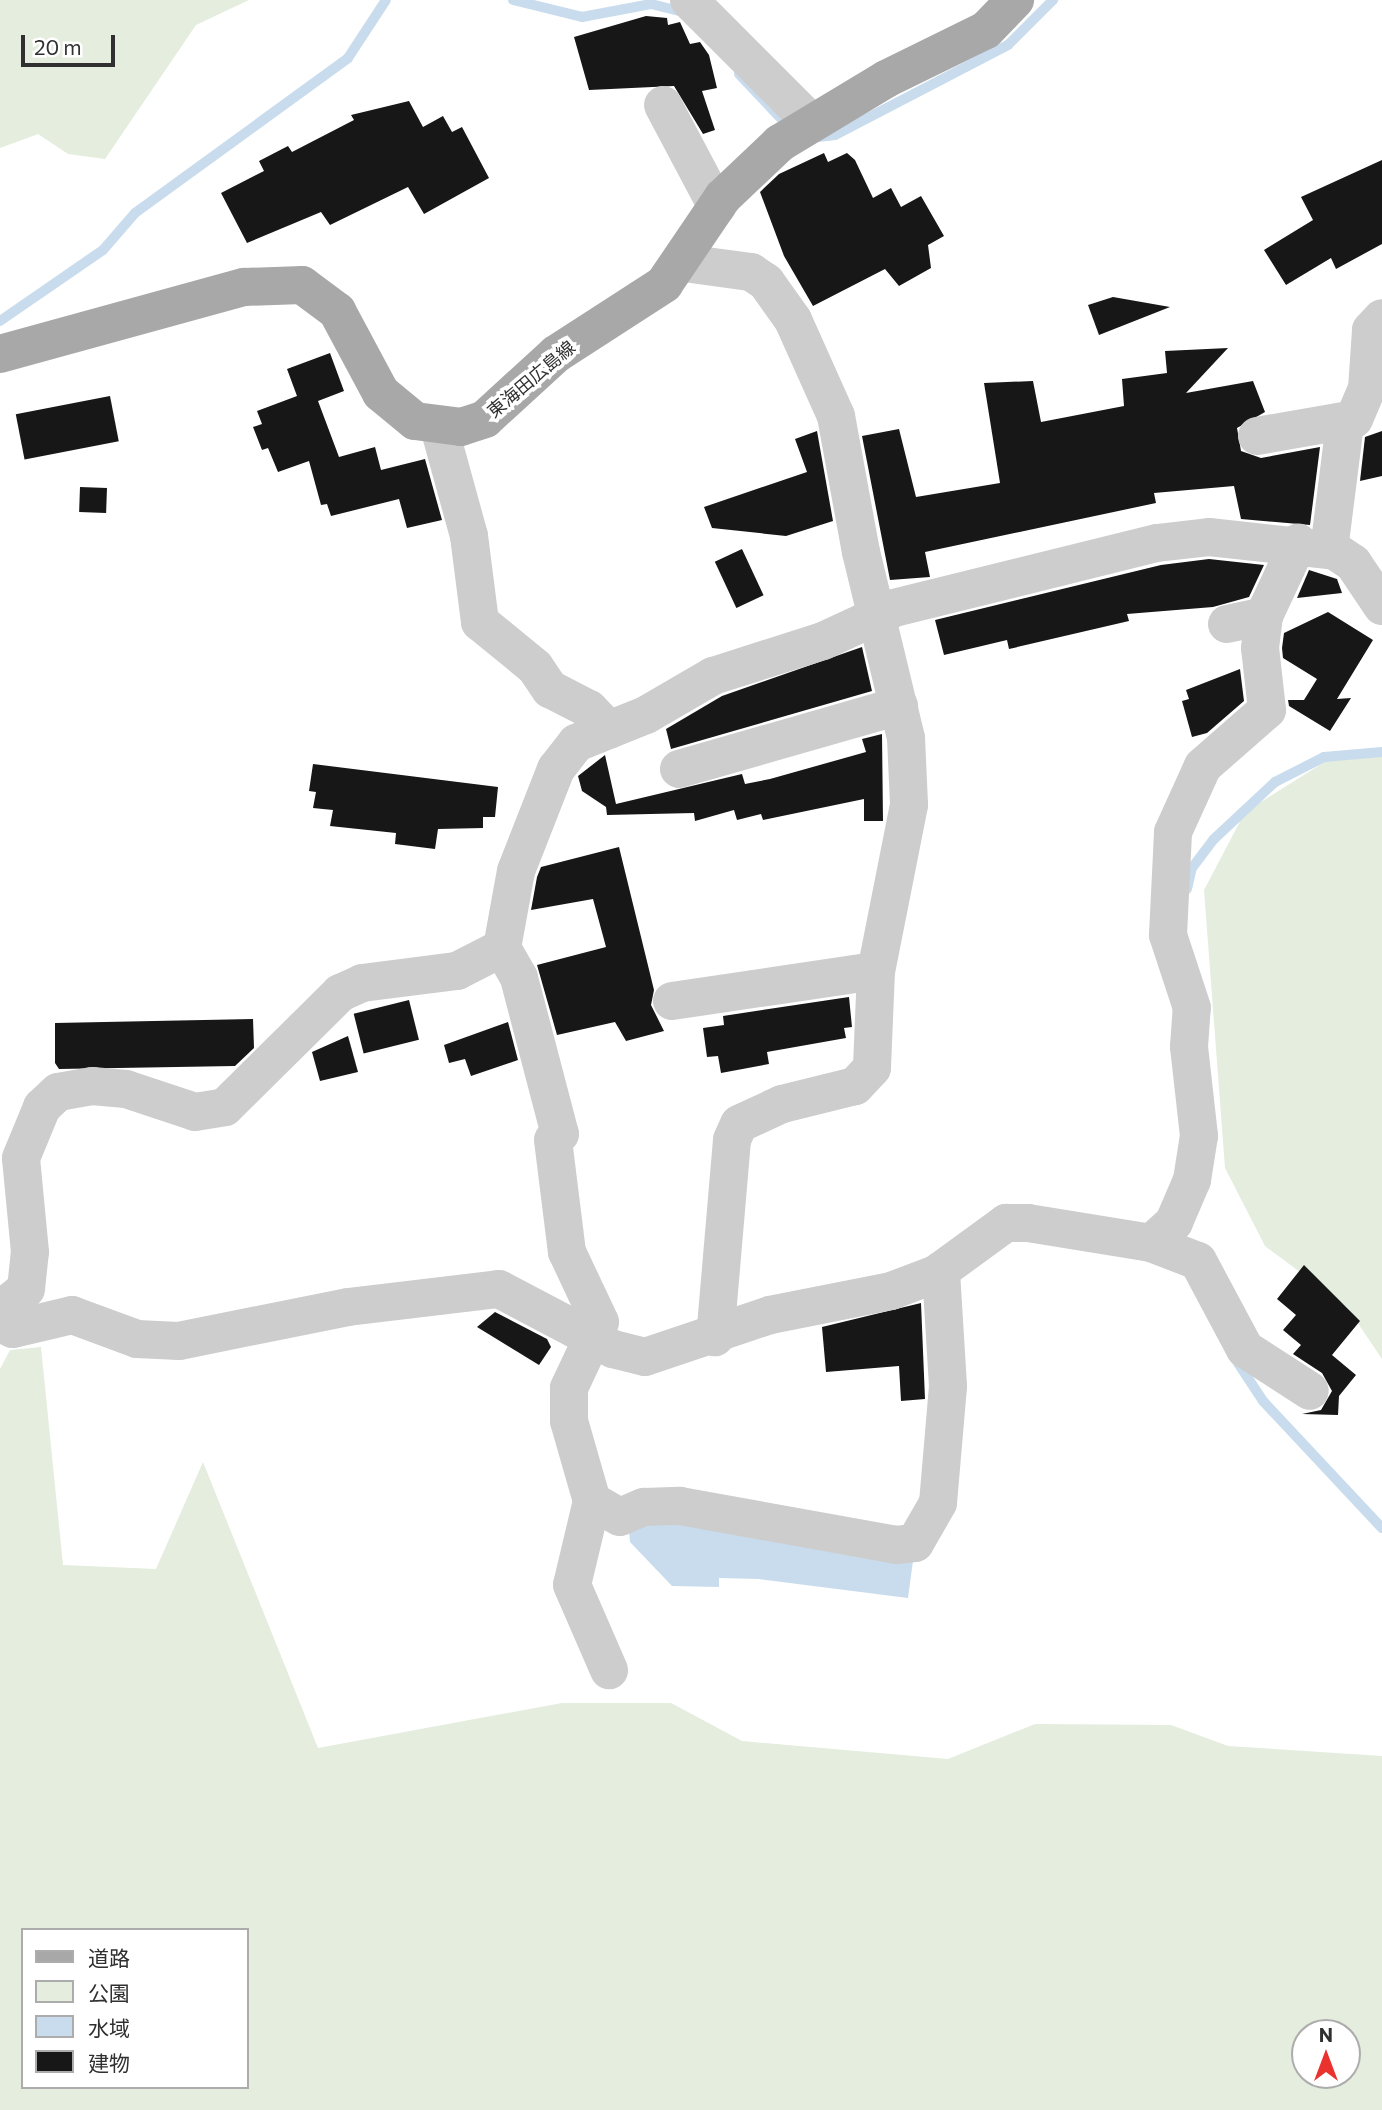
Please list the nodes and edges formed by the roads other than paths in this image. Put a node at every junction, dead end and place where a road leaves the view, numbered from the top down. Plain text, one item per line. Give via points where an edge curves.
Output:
1 (689, 0) edge
2 (1015, 0) edge
3 (663, 105) dead end
4 (801, 129) junction
5 (717, 207) junction
6 (684, 263) junction
7 (1382, 318) edge
8 (0, 354) edge
9 (1345, 424) junction
10 (439, 427) junction
11 (1257, 436) dead end
12 (1314, 546) junction
13 (1382, 606) edge
14 (876, 616) junction
15 (1264, 616) junction
16 (1227, 624) dead end
17 (900, 706) junction
18 (609, 730) junction
19 (679, 769) dead end
20 (502, 948) junction
21 (876, 971) junction
22 (673, 1001) dead end
23 (1151, 1243) junction
24 (941, 1270) junction
25 (0, 1310) edge
26 (0, 1323) edge
27 (715, 1337) junction
28 (595, 1341) junction
29 (1310, 1391) dead end
30 (592, 1501) junction
31 (610, 1670) dead end

1 - 4 street
2 - 4 main road, 東海田広島線 via 986,30
3 - 5 street
4 - 5 main road, 東海田広島線 via 745,172
5 - 6 main road, 東海田広島線
6 - 10 main road, 東海田広島線 via 664,284 556,354 485,419
6 - 14 street via 751,272 772,288 793,320 836,416
7 - 9 street via 1371,330 1364,400
8 - 10 main road via 244,287 302,285 337,311 381,393 415,421
9 - 11 street
9 - 12 street
10 - 18 street via 469,536 481,622 535,667 550,689 589,709
12 - 13 street via 1353,563
12 - 14 street via 1209,537 1157,543
12 - 15 street
14 - 17 street
14 - 18 street via 823,641 713,676
15 - 16 street
15 - 23 street via 1260,648 1267,710 1202,766 1173,832 1168,935 1192,1007 1189,1046 1199,1136 1192,1180 1174,1222
17 - 19 street
17 - 21 street via 909,805
18 - 20 street via 576,743 556,769 516,871
20 - 25 street via 457,971 373,981 340,993 225,1107 195,1112 126,1089 92,1086 58,1093 30,1127 21,1158 30,1252 26,1289
20 - 28 street via 519,978 561,1134 553,1140 563,1233 579,1285 600,1322
21 - 22 street
21 - 27 street via 872,1068 855,1086 757,1113 739,1124 732,1140
23 - 24 street via 1006,1223
23 - 29 street via 1198,1261 1245,1349
24 - 27 street via 891,1291 769,1315
24 - 30 street via 948,1386 938,1503 915,1543 896,1545 680,1506 644,1507 620,1517
26 - 28 street via 13,1329 72,1315 137,1339 179,1341 348,1307 492,1289
27 - 28 street via 645,1357
28 - 30 street via 569,1388 569,1421
30 - 31 street via 572,1585

